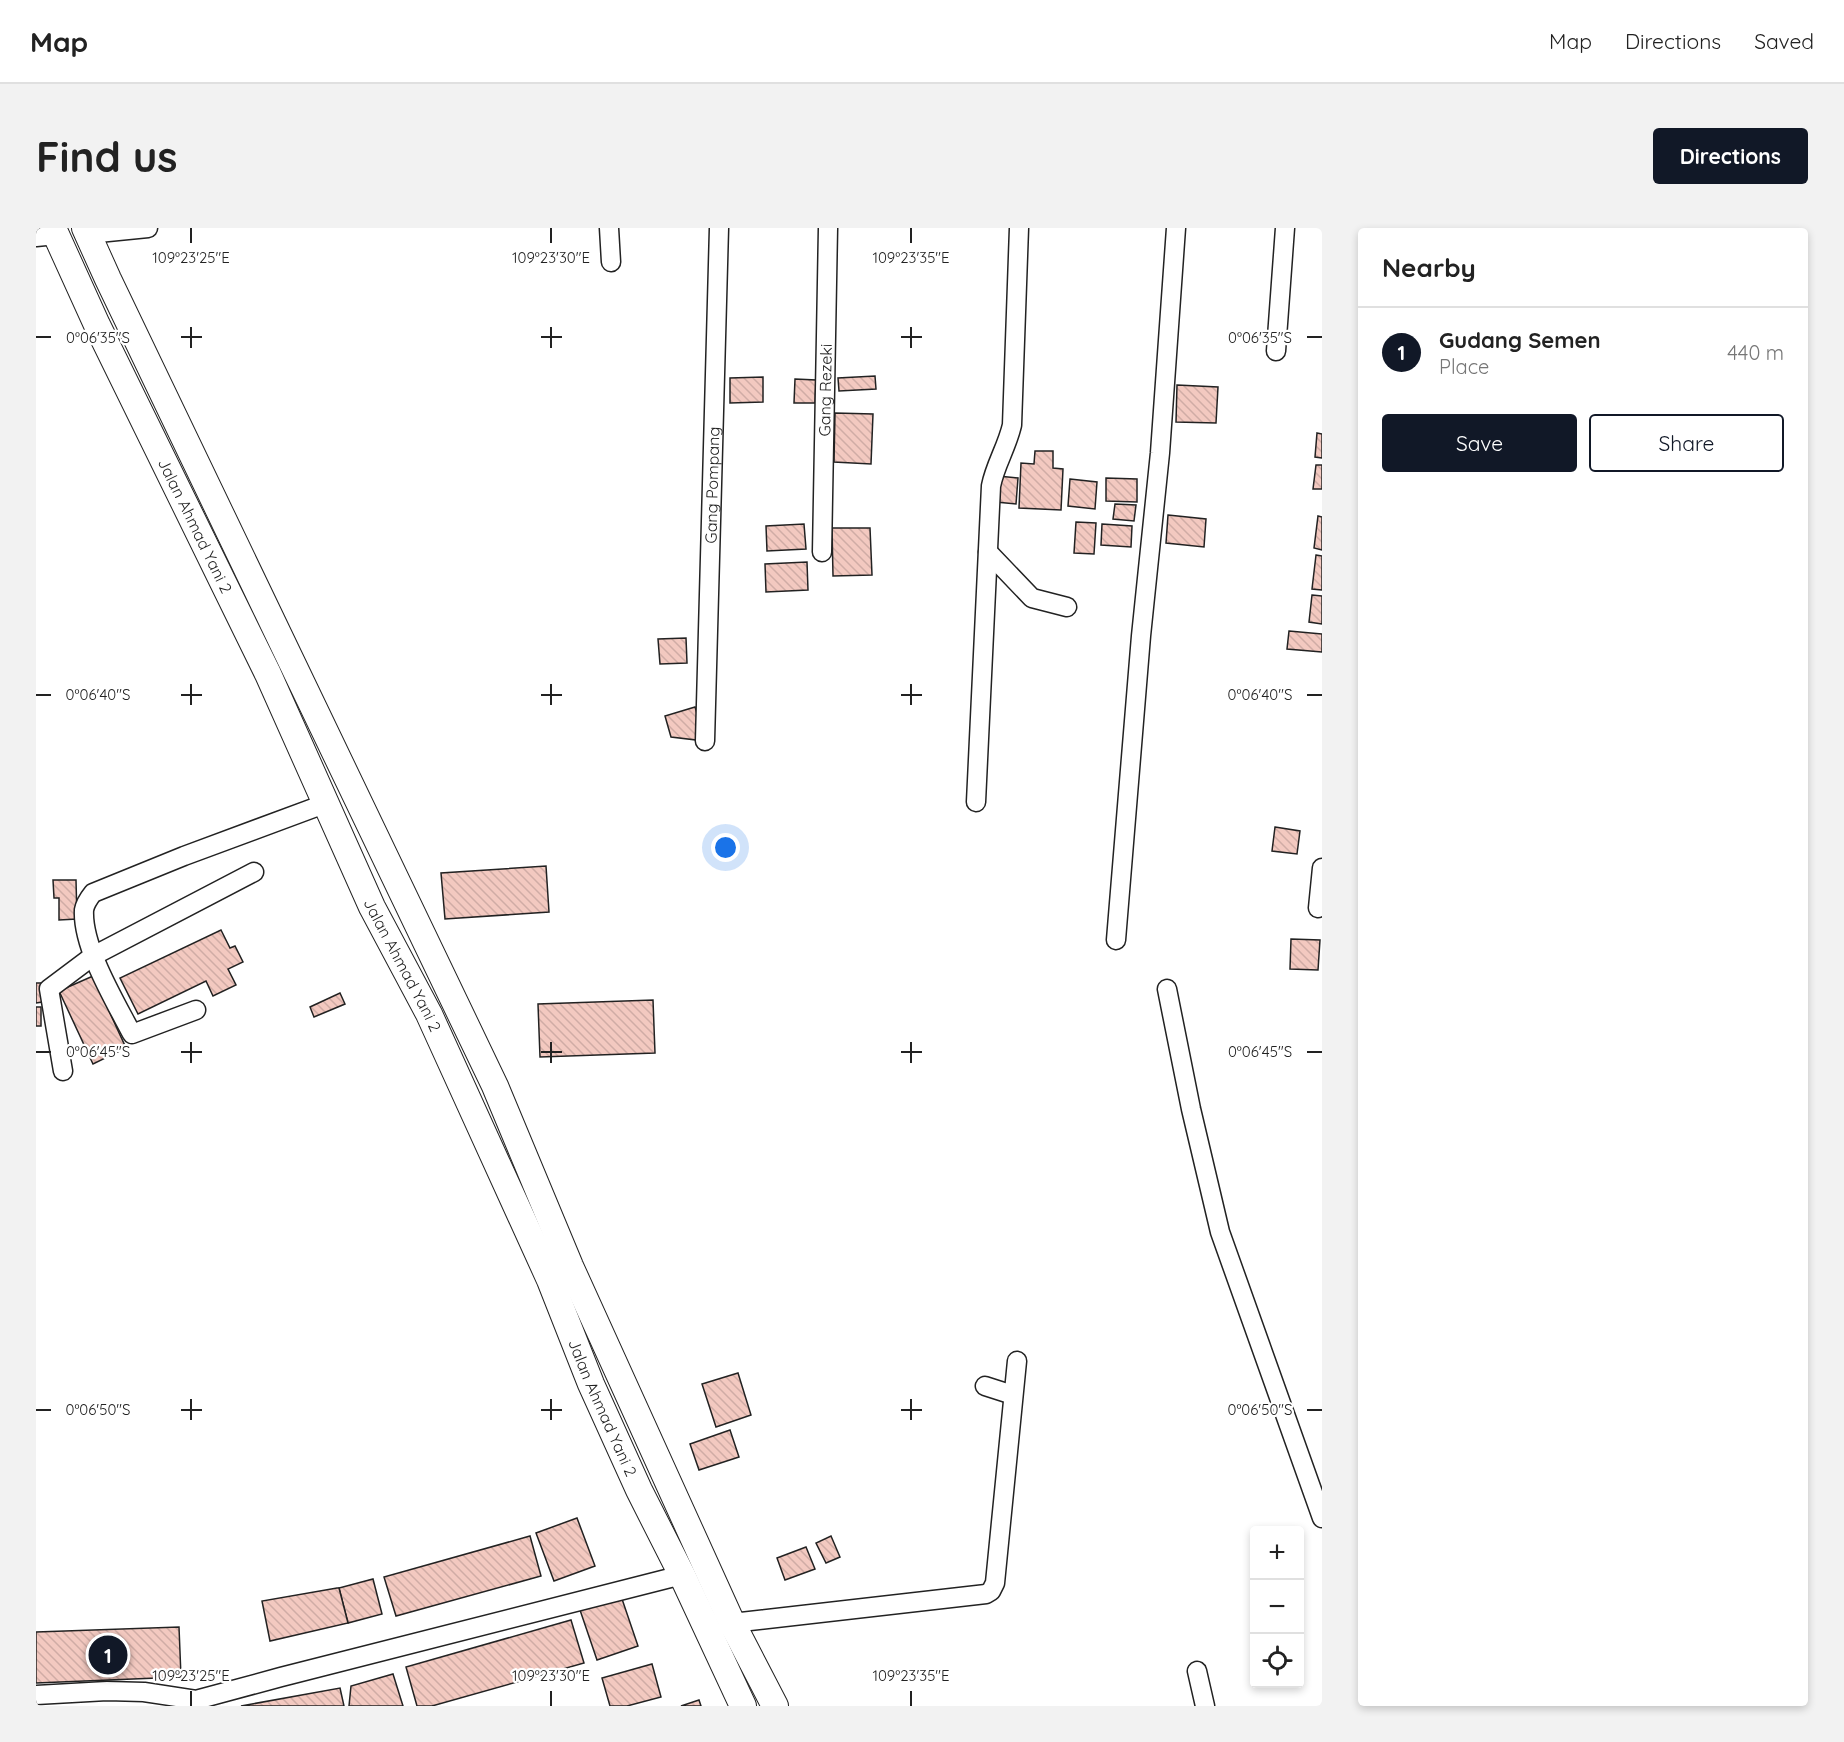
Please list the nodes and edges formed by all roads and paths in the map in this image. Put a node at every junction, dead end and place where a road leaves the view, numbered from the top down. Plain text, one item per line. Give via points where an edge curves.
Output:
1 (146, 228) edge
2 (609, 228) edge
3 (719, 228) edge
4 (828, 228) edge
5 (1019, 228) edge
6 (1176, 228) edge
7 (1285, 228) edge
8 (87, 231) edge
9 (48, 233) edge
10 (611, 262) dead end
11 (1276, 351) dead end
12 (193, 456) junction
13 (167, 466) junction
14 (822, 552) dead end
15 (988, 552) junction
16 (1067, 607) dead end
17 (705, 741) dead end
18 (976, 802) dead end
19 (327, 803) junction
20 (1322, 868) edge
21 (254, 872) dead end
22 (1318, 908) dead end
23 (1116, 940) dead end
24 (93, 956) junction
25 (1167, 989) dead end
26 (196, 1010) dead end
27 (63, 1071) dead end
28 (1017, 1361) dead end
29 (985, 1386) dead end
30 (1013, 1395) junction
31 (1322, 1518) edge
32 (682, 1575) junction
33 (732, 1623) junction
34 (1197, 1671) dead end
35 (36, 1695) edge
36 (195, 1703) edge
37 (743, 1706) edge
38 (776, 1706) edge
39 (1205, 1706) edge

1 - 8 street
2 - 10 street
3 - 17 street, Gang Pompang
4 - 14 street, Gang Rezeki
5 - 15 street via 1012,425 993,474
6 - 23 street
7 - 11 street
8 - 12 highway, Jalan Ahmad Yani 2
9 - 13 highway, Jalan Ahmad Yani 2
12 - 13 highway
12 - 33 highway, Jalan Ahmad Yani 2 via 495,1086 570,1266
13 - 19 highway, Jalan Ahmad Yani 2
15 - 16 street via 1032,598
15 - 18 street
19 - 24 street via 93,893 84,910
19 - 32 highway, Jalan Ahmad Yani 2 via 372,907 439,1034 550,1280 634,1480
20 - 22 street
21 - 24 street
24 - 26 street via 132,1034
24 - 27 street via 49,988
25 - 31 street via 1221,1232
28 - 30 street
29 - 30 street
30 - 33 street via 992,1591
32 - 36 street via 280,1677
32 - 37 highway, Jalan Ahmad Yani 2
33 - 38 highway, Jalan Ahmad Yani 2
34 - 39 street
35 - 36 street via 144,1692

